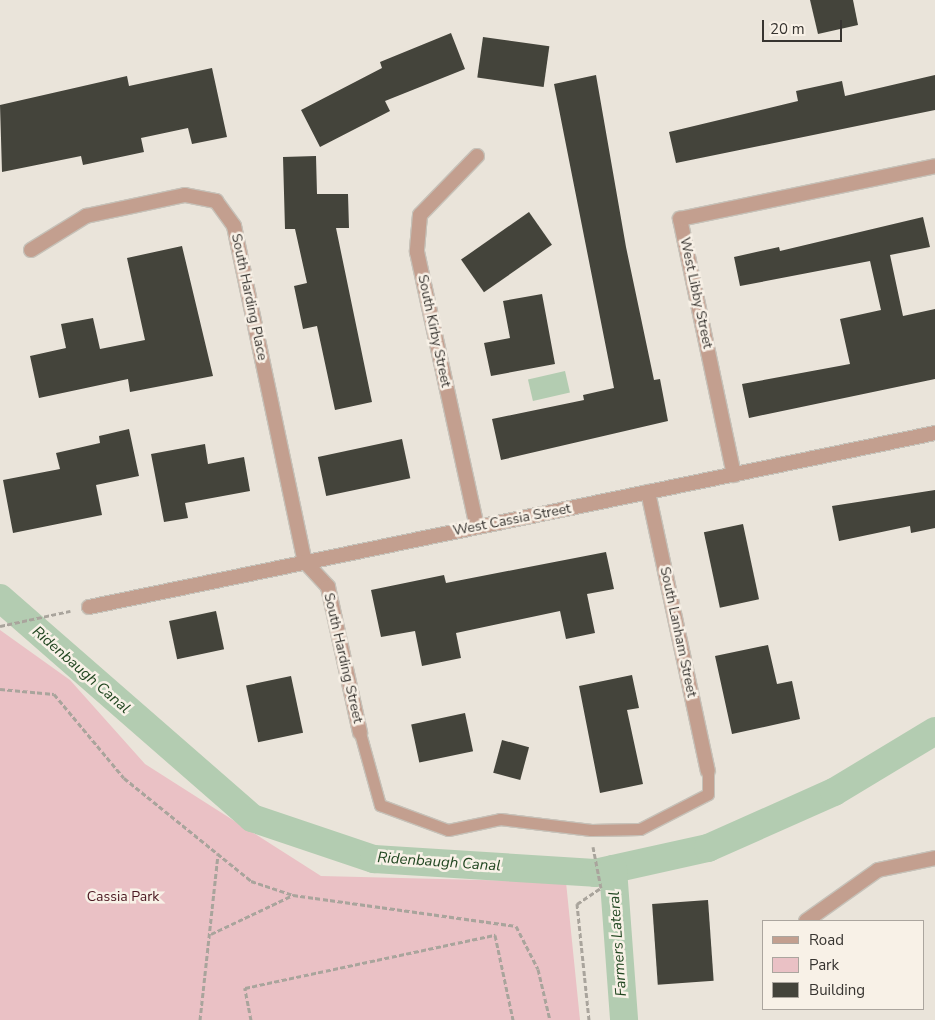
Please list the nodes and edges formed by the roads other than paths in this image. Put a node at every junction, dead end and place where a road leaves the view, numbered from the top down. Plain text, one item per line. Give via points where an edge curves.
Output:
1 (477, 156) dead end
2 (935, 166) edge
3 (31, 250) dead end
4 (935, 433) edge
5 (734, 475) junction
6 (648, 492) junction
7 (477, 527) junction
8 (305, 562) junction
9 (89, 607) road end
10 (360, 733) joint
11 (708, 771) joint
12 (935, 858) edge
13 (807, 920) edge

1 - 7 street, South Kirby Street via 420,215 417,252
2 - 5 street, West Libby Street via 680,219
3 - 8 street, South Harding Place via 86,216 185,195 216,201 234,226
4 - 5 street, West Cassia Street
5 - 6 street, West Cassia Street
6 - 7 street, West Cassia Street
6 - 11 street, South Lanham Street
7 - 8 street, West Cassia Street
8 - 9 street, West Cassia Street
8 - 10 street, South Harding Street via 328,587
10 - 11 lane via 380,805 448,830 500,819 591,830 640,829 708,794
12 - 13 street via 878,870

